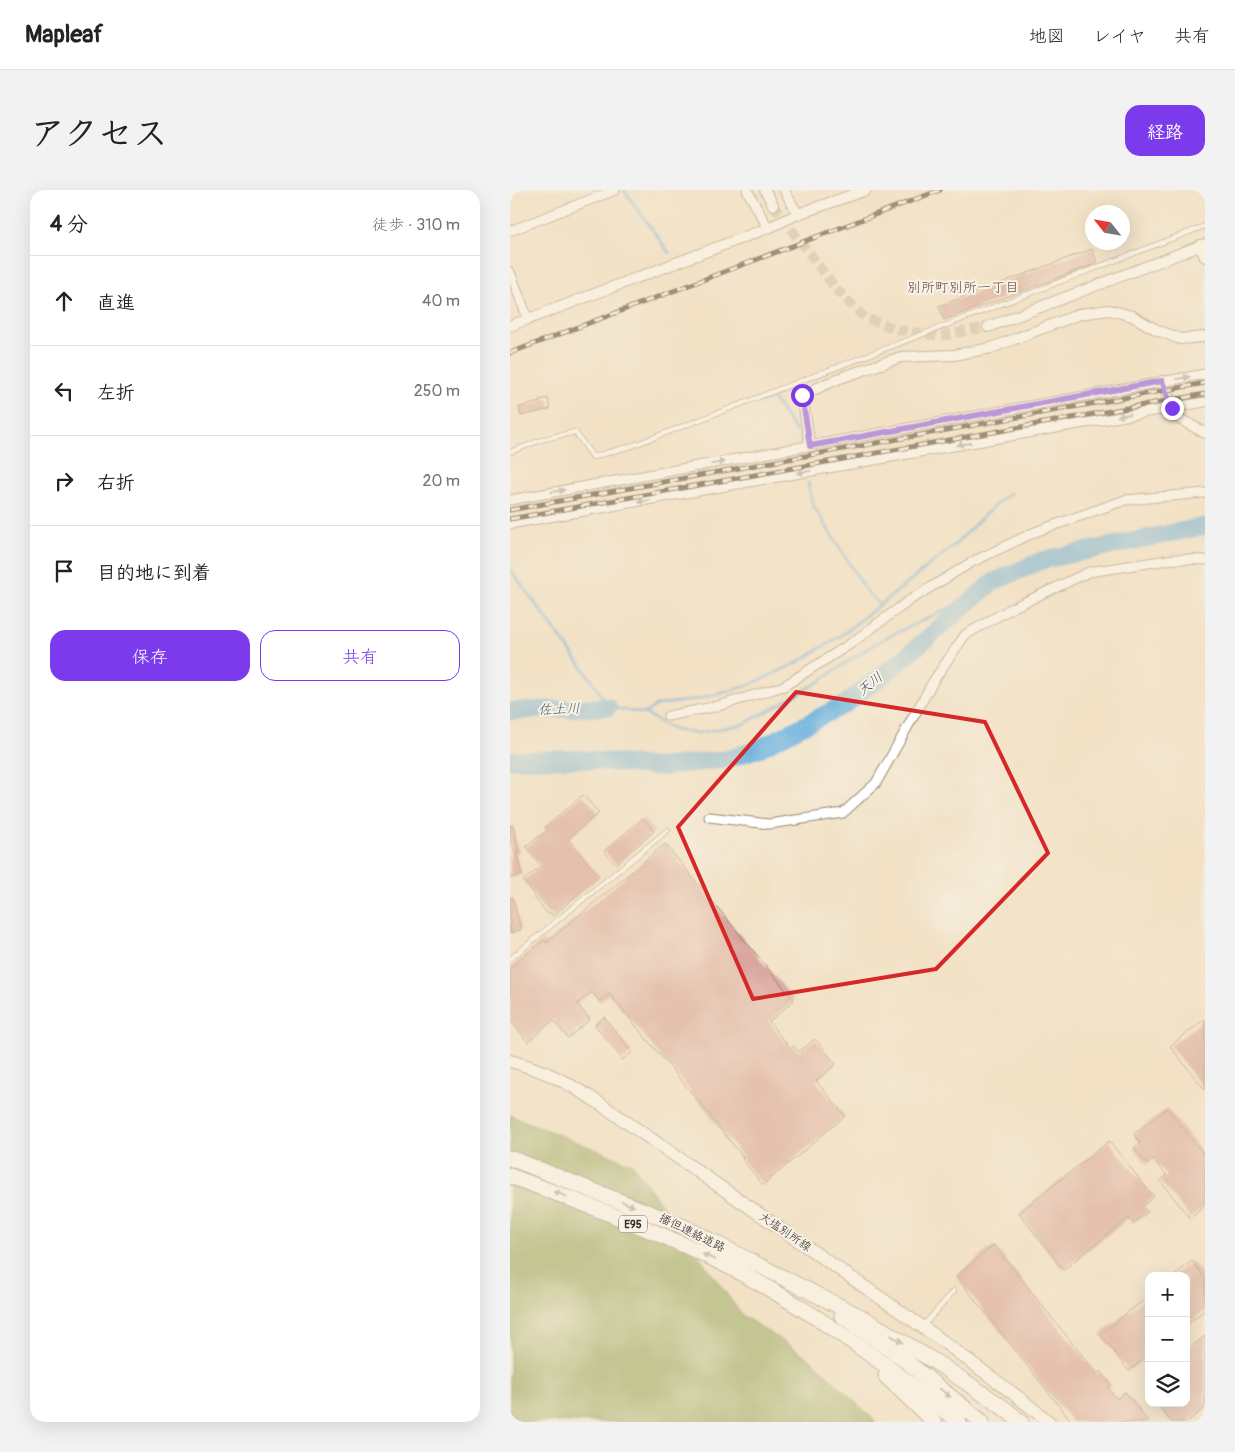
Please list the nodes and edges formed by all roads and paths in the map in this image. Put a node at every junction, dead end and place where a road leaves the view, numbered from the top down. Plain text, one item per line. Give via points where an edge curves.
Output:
1 (615, 190) edge
2 (747, 190) edge
3 (765, 190) edge
4 (784, 190) edge
5 (866, 190) edge
6 (774, 205) tunnel mouth
7 (798, 214) junction
8 (1205, 226) edge
9 (768, 228) junction
10 (510, 231) edge
11 (1203, 244) edge
12 (1205, 257) edge
13 (510, 272) edge
14 (528, 319) junction
15 (510, 326) edge
16 (988, 327) tunnel mouth
17 (1205, 337) edge
18 (1205, 374) edge
19 (1162, 381) junction
20 (1205, 402) edge
21 (1172, 408) junction
22 (1205, 433) edge
23 (810, 446) junction
24 (510, 452) edge
25 (1205, 493) edge
26 (510, 500) edge
27 (510, 524) edge
28 (1205, 560) edge
29 (668, 716) dead end
30 (709, 816) dead end
31 (668, 830) dead end
32 (510, 959) edge
33 (510, 1061) edge
34 (510, 1158) edge
35 (510, 1176) edge
36 (756, 1274) junction
37 (954, 1291) dead end
38 (922, 1327) junction
39 (963, 1416) edge
40 (934, 1422) edge
41 (981, 1422) edge
42 (1021, 1422) edge
43 (1049, 1422) edge

1 - 10 street
2 - 9 street
3 - 6 street
4 - 7 street
5 - 7 street
7 - 9 street
8 - 24 lane via 634,444 593,457 575,432
9 - 14 street
11 - 12 street
11 - 16 street
13 - 14 street
14 - 15 street
17 - 23 street via 1180,339 1132,316 1109,310 1080,314 991,348 954,355 901,357 802,395
19 -> 18 street
19 - 21 street
19 - 23 street
20 - 21 street
21 - 22 street via 1178,418
21 -> 27 street
26 -> 23 street
25 - 29 street via 1125,500 1035,532 972,562 910,600 850,644 784,686 718,706
28 - 30 street via 1174,559 1089,572 1012,608 965,635 934,680 876,783 843,813 769,824
31 - 32 lane
33 - 38 main road, 大塩別所線 via 568,1083
34 -> 36 highway, 播但連絡道路 / E95 via 680,1225
36 -> 35 highway, 播但連絡道路 / E95
36 - 39 highway, E95 via 846,1319 907,1362
36 - 40 highway via 863,1357
36 -> 42 highway via 863,1318 972,1386
37 - 38 lane
38 - 43 main road, 大塩別所線
39 - 41 highway, E95

